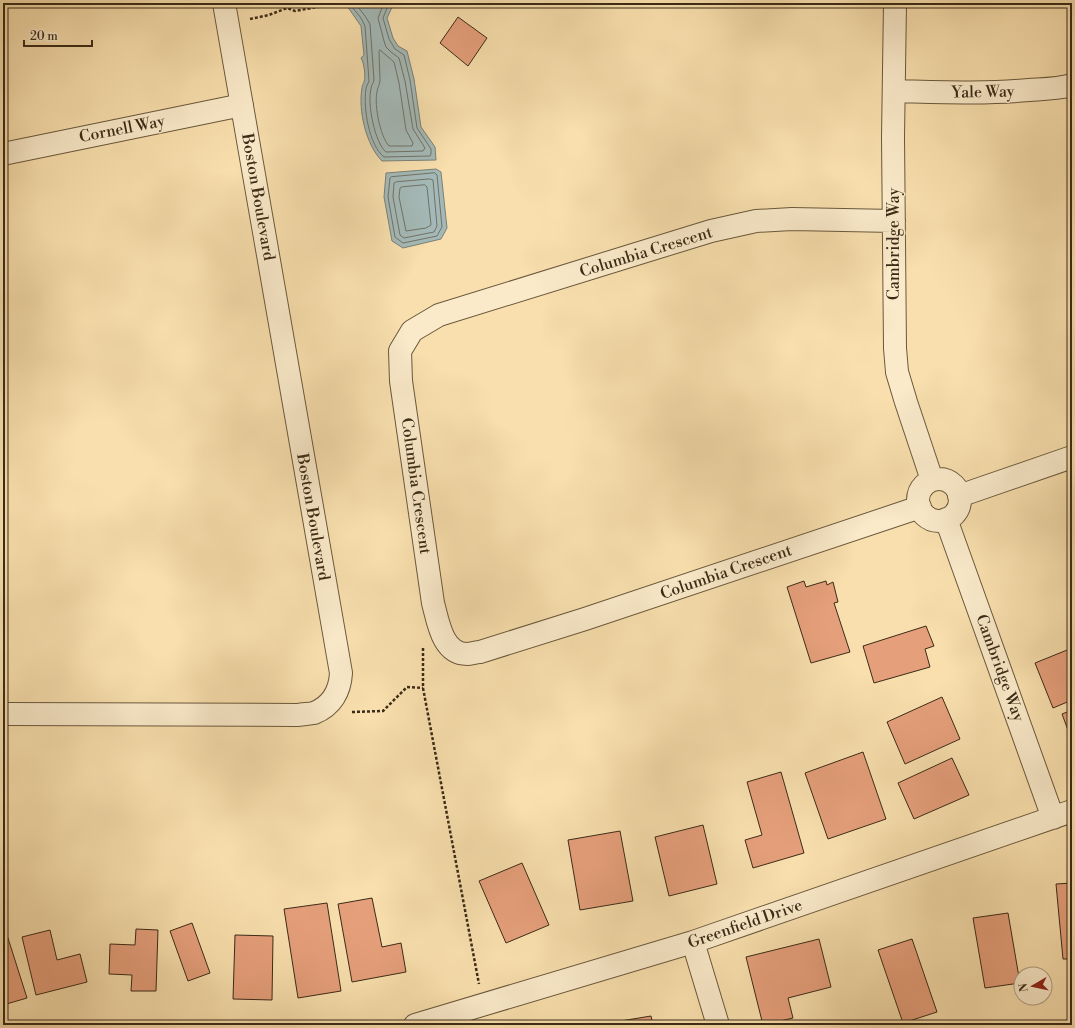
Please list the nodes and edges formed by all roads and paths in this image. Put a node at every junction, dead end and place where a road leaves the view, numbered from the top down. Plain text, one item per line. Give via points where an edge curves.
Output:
1 (895, 3) edge
2 (323, 6) dead end
3 (226, 13) edge
4 (1072, 85) edge
5 (894, 91) junction
6 (242, 105) junction
7 (3, 154) edge
8 (894, 221) junction
9 (1072, 457) edge
10 (932, 480) junction
11 (959, 496) junction
12 (920, 507) junction
13 (946, 519) junction
14 (423, 644) dead end
15 (423, 688) junction
16 (313, 713) junction
17 (3, 714) edge
18 (1062, 814) edge
19 (693, 942) junction
20 (483, 1005) junction
21 (415, 1025) edge
22 (718, 1025) edge

1 - 5 street, Cambridge Way
2 - 3 path via 295,10 287,8 269,15
3 - 6 street, Boston Boulevard
4 - 5 street, Yale Way via 1011,92
5 - 8 street, Cambridge Way
6 - 7 street, Cornell Way
6 - 16 street, Boston Boulevard via 341,673 340,684 334,697
8 - 10 street, Cambridge Way via 895,348 898,372
8 - 12 street, Columbia Crescent via 756,221 711,231 439,315 412,331 400,351 401,381 433,603 442,638 454,650 466,654 480,652 585,619
9 - 11 street
10 - 11 street via 946,480 952,483
10 - 12 street via 922,488 918,500
11 - 13 street via 957,510
12 - 13 street via 923,513 933,520
13 - 18 street, Cambridge Way
14 - 15 path
15 - 16 path via 408,687 383,711
15 - 20 path
16 - 17 street, Boston Boulevard
18 - 19 street, Greenfield Drive
19 - 20 street, Greenfield Drive
19 - 22 street
20 - 21 street, Greenfield Drive

